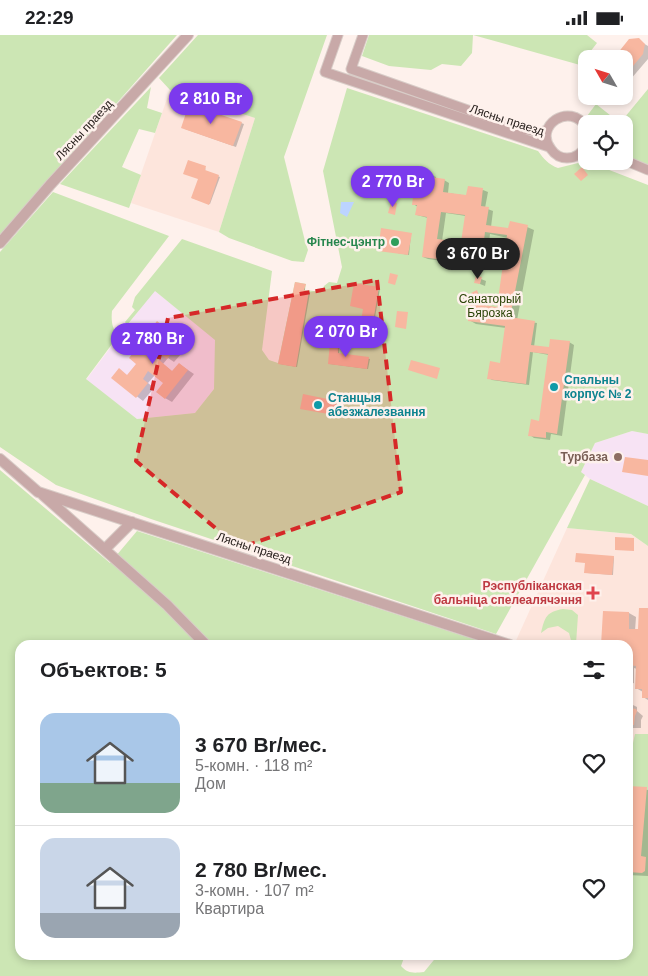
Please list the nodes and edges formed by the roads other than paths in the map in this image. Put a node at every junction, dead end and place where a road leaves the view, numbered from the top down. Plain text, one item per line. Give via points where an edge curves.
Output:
1 (188, 35) edge
2 (338, 35) edge
3 (363, 35) edge
4 (578, 119) edge
5 (547, 130) junction
6 (549, 147) junction
7 (578, 155) edge
8 (633, 164) edge
9 (648, 170) edge
10 (0, 243) edge
11 (0, 459) edge
12 (38, 491) junction
13 (132, 522) junction
14 (105, 549) junction
15 (201, 640) edge
16 (495, 640) edge

1 - 10 street, Лясны праезд
2 - 6 street, Лясны праезд via 325,72
3 - 5 street, Лясны праезд via 351,69 522,129
4 - 5 street, Лясны праезд via 568,115 555,119
5 - 6 street, Лясны праезд
6 - 7 street, Лясны праезд via 557,155 569,158
8 - 9 street
11 - 12 street, Лясны праезд
12 - 13 street, Лясны праезд
12 - 14 street
13 - 14 street
13 - 16 street, Лясны праезд
14 - 15 street

